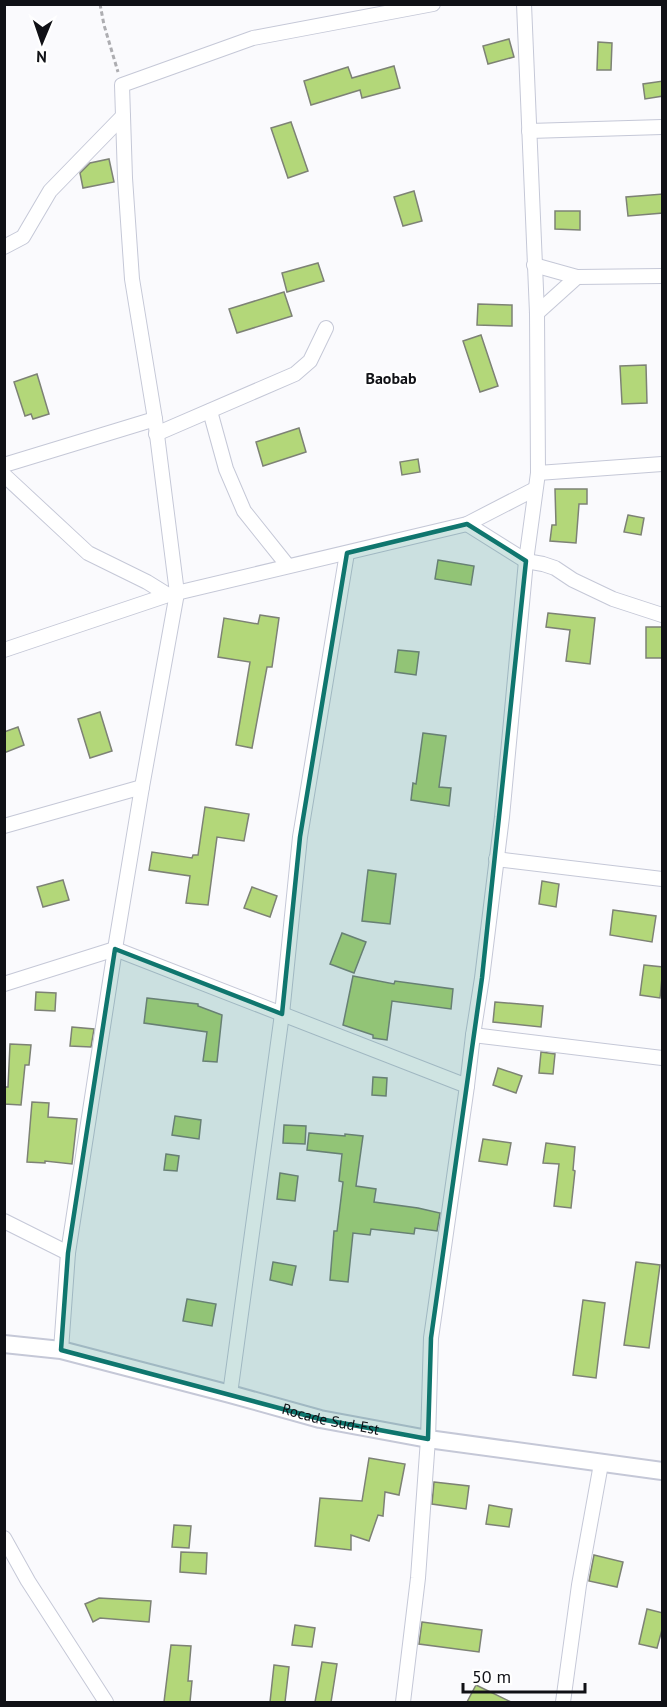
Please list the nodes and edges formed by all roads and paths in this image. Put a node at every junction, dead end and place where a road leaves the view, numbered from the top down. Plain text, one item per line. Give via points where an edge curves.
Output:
1 (100, 4) edge
2 (433, 4) edge
3 (524, 4) edge
4 (122, 85) junction
5 (123, 117) junction
6 (663, 127) edge
7 (529, 131) junction
8 (4, 247) edge
9 (534, 265) junction
10 (663, 276) edge
11 (577, 277) junction
12 (537, 313) junction
13 (326, 328) dead end
14 (210, 411) junction
15 (155, 419) junction
16 (156, 434) junction
17 (663, 464) edge
18 (4, 465) edge
19 (538, 472) junction
20 (4, 475) edge
21 (535, 489) junction
22 (467, 524) junction
23 (347, 553) junction
24 (526, 561) junction
25 (288, 566) junction
26 (173, 594) junction
27 (663, 615) edge
28 (4, 650) edge
29 (142, 787) junction
30 (4, 826) edge
31 (496, 859) junction
32 (663, 879) edge
33 (115, 949) junction
34 (4, 984) edge
35 (282, 1014) junction
36 (473, 1035) junction
37 (663, 1058) edge
38 (467, 1086) junction
39 (4, 1221) edge
40 (68, 1252) junction
41 (4, 1344) edge
42 (61, 1350) junction
43 (230, 1394) junction
44 (428, 1439) junction
45 (601, 1464) junction
46 (663, 1471) edge
47 (4, 1538) edge
48 (106, 1702) edge
49 (403, 1702) edge
50 (563, 1702) edge

1 - 4 path
2 - 4 street via 253,38
3 - 7 street
4 - 5 street
5 - 8 street via 50,190 22,237
5 - 15 street via 132,279
6 - 7 street
7 - 9 street
9 - 11 street
9 - 12 street
10 - 11 street
11 - 12 street
12 - 19 street
13 - 14 street via 310,362 295,374
14 - 16 street
14 - 25 street via 226,469 244,511
15 - 16 street
15 - 18 street
16 - 26 street
17 - 19 street
19 - 21 street
20 - 26 street via 88,553
21 - 22 street
21 - 24 street
22 - 23 street
22 - 24 street
23 - 25 street
23 - 35 street via 300,837
24 - 27 street via 555,568 613,599
24 - 31 street
25 - 26 street
26 - 28 street
26 - 29 street
29 - 30 street
29 - 33 street
31 - 32 street
31 - 36 street
33 - 34 street
33 - 35 street
33 - 40 street
35 - 38 street
35 - 43 street
36 - 37 street
36 - 38 street
38 - 44 street via 431,1338
39 - 40 street
40 - 42 street
41 - 42 street, Rocade Sud-Est
42 - 43 street, Rocade Sud-Est
43 - 44 street, Rocade Sud-Est via 320,1419
44 - 45 street, Rocade Sud-Est
44 - 49 street via 418,1578
45 - 46 street, Rocade Sud-Est
45 - 50 street
47 - 48 street

